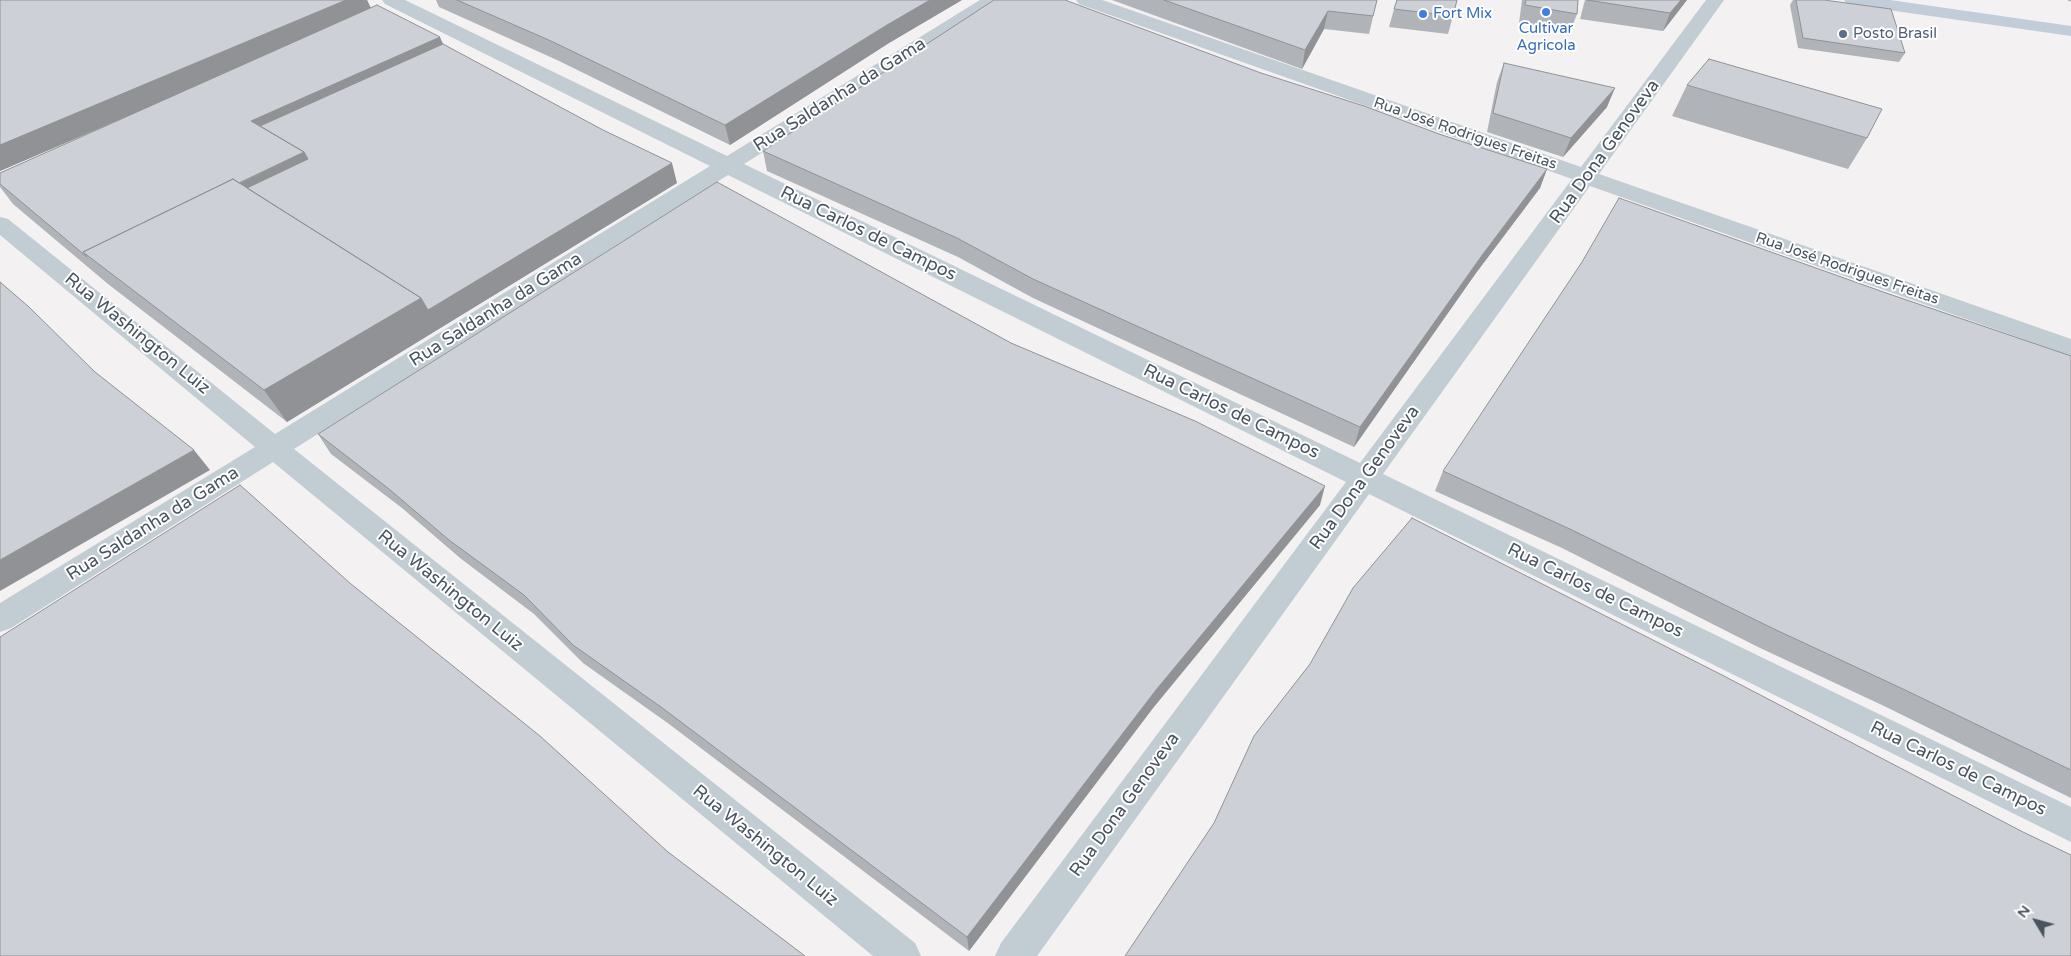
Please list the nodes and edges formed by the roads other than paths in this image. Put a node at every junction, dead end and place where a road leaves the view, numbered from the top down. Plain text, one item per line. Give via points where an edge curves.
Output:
1 (992, 0) edge
2 (1084, 0) edge
3 (1715, 0) edge
4 (1853, 0) edge
5 (401, 5) edge
6 (2071, 31) edge
7 (728, 165) junction
8 (1586, 177) junction
9 (0, 224) edge
10 (2071, 348) edge
11 (276, 447) junction
12 (1366, 478) junction
13 (0, 619) edge
14 (2071, 825) edge
15 (902, 956) edge
16 (1014, 956) edge

1 - 7 street, Rua Saldanha da Gama
2 - 8 street, Rua José Rodrigues Freitas
3 - 8 street, Rua Dona Genoveva
4 - 6 main road
5 - 7 street, Rua Carlos de Campos
7 - 11 street, Rua Saldanha da Gama
7 - 12 street, Rua Carlos de Campos
8 - 10 street, Rua José Rodrigues Freitas
8 - 12 street, Rua Dona Genoveva
9 - 11 street, Rua Washington Luiz
11 - 13 street, Rua Saldanha da Gama
11 - 15 street, Rua Washington Luiz via 602,716
12 - 14 street, Rua Carlos de Campos
12 - 16 street, Rua Dona Genoveva

